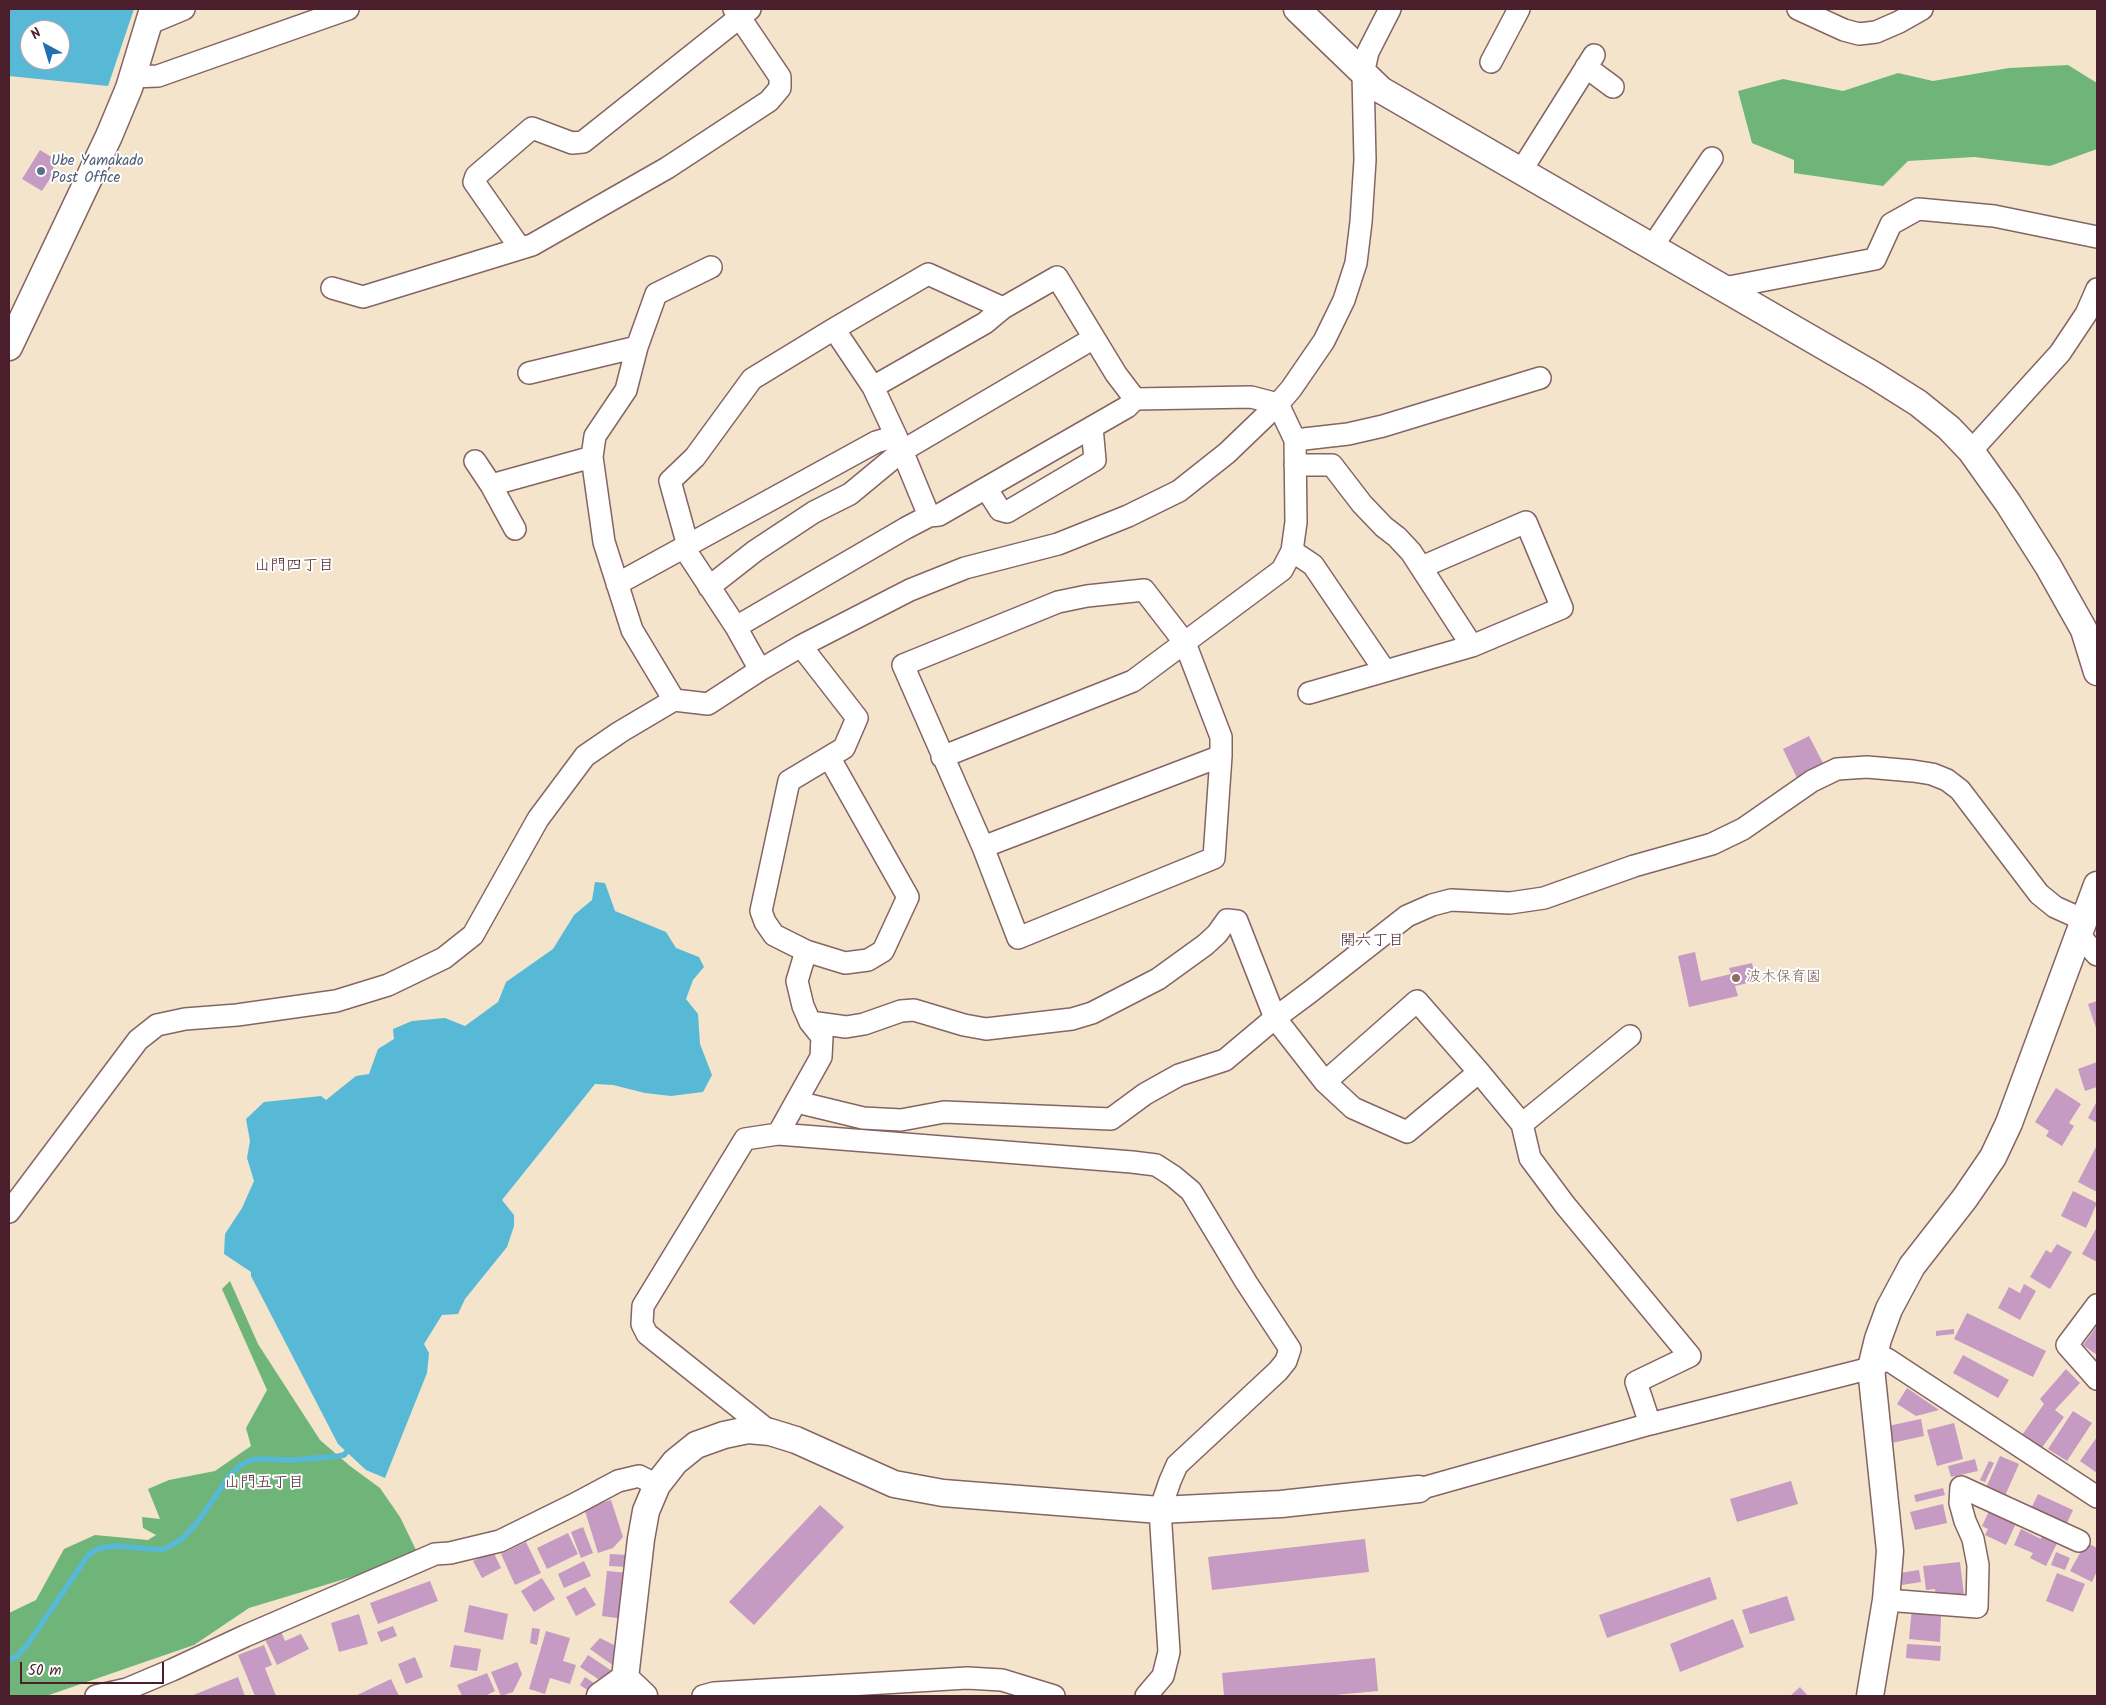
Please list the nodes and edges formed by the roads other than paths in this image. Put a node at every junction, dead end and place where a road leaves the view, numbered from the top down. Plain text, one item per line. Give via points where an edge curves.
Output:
1 (184, 9) edge
2 (348, 9) edge
3 (1297, 9) edge
4 (1390, 9) edge
5 (1519, 9) edge
6 (1798, 9) edge
7 (1922, 9) edge
8 (742, 11) edge
9 (150, 17) edge
10 (1491, 62) dead end
11 (1363, 74) junction
12 (132, 77) junction
13 (1613, 87) dead end
14 (1712, 158) dead end
15 (1521, 171) junction
16 (2097, 237) edge
17 (1652, 247) junction
18 (520, 248) junction
19 (711, 266) dead end
20 (332, 288) dead end
21 (1724, 288) junction
22 (2097, 289) edge
23 (1003, 308) junction
24 (834, 329) junction
25 (1094, 338) junction
26 (9, 346) edge
27 (637, 347) junction
28 (529, 373) dead end
29 (1540, 378) dead end
30 (872, 387) junction
31 (1135, 399) junction
32 (1278, 404) junction
33 (1092, 427) junction
34 (1295, 440) junction
35 (899, 443) junction
36 (1970, 451) junction
37 (592, 458) junction
38 (474, 461) dead end
39 (1295, 465) junction
40 (492, 485) junction
41 (986, 488) junction
42 (929, 516) junction
43 (515, 529) dead end
44 (686, 547) junction
45 (1292, 551) junction
46 (1422, 567) junction
47 (617, 584) junction
48 (710, 587) junction
49 (736, 628) junction
50 (1185, 644) junction
51 (801, 646) junction
52 (1472, 646) junction
53 (760, 670) junction
54 (1384, 670) junction
55 (2097, 672) edge
56 (1309, 693) dead end
57 (674, 700) junction
58 (1222, 756) junction
59 (829, 757) junction
60 (942, 757) junction
61 (983, 847) junction
62 (2096, 890) edge
63 (2081, 928) junction
64 (806, 951) junction
65 (2097, 955) edge
66 (1274, 1018) junction
67 (810, 1022) junction
68 (1630, 1036) dead end
69 (1479, 1072) junction
70 (1325, 1082) junction
71 (797, 1102) junction
72 (1522, 1124) junction
73 (778, 1134) junction
74 (9, 1212) edge
75 (2097, 1305) edge
76 (1871, 1368) junction
77 (2097, 1379) edge
78 (1650, 1424) junction
79 (770, 1432) junction
80 (657, 1486) junction
81 (1419, 1489) joint
82 (2097, 1497) edge
83 (1160, 1510) junction
84 (2079, 1541) dead end
85 (1886, 1600) junction
86 (625, 1678) junction
87 (96, 1696) edge
88 (600, 1696) edge
89 (644, 1696) edge
90 (703, 1696) edge
91 (1054, 1696) edge
92 (1146, 1696) edge
93 (1870, 1696) edge

1 - 9 street
2 - 12 street via 158,76
3 - 11 street
4 - 11 street via 1368,52
5 - 10 street
6 - 7 street via 1859,34 1876,32
8 - 18 street via 780,77 780,88 769,101 667,168 532,245
8 - 18 street via 582,142 572,143 532,128 476,176 474,182
9 - 12 street
11 - 15 street via 1393,98
11 - 32 street via 1365,160 1356,263 1344,300 1324,341
12 - 26 street via 109,136
13 - 15 street via 1590,61
14 - 17 street
15 - 17 street
16 - 21 street via 1994,216 1918,209 1891,224 1875,259
17 - 21 street
18 - 20 street via 362,297
19 - 27 street via 656,294
21 - 36 street via 1918,402
22 - 36 street via 2086,314 2060,353
23 - 24 street via 928,274
23 - 25 street via 1057,277
23 - 30 street via 984,323
24 - 30 street
24 - 44 street via 752,379 695,457 670,481
25 - 31 street
25 - 35 street
27 - 28 street
27 - 37 street via 626,390 595,436
29 - 34 street via 1383,426
30 - 35 street
31 - 32 street via 1250,397
31 - 33 street
32 - 34 street
32 - 51 street via 1227,453 1179,491 1058,544 965,568 910,590
33 - 41 street
33 - 41 street via 1095,460 1007,512 1000,510
34 - 39 street
35 - 42 street
35 - 44 street via 876,442
35 - 48 street via 850,494 814,512 755,551
36 - 55 street via 2048,566 2084,630
37 - 40 street
37 - 47 street via 604,542
38 - 40 street
39 - 45 street via 1296,522
39 - 46 street via 1332,465 1362,504 1397,537
40 - 43 street
41 - 42 street via 939,515
42 - 49 street
44 - 47 street
44 - 48 street
45 - 50 street via 1282,570 1270,581
45 - 54 street via 1313,565
46 - 52 street
46 - 52 street via 1526,522 1562,608
47 - 57 street via 632,630
48 - 49 street
49 - 53 street
50 - 58 street via 1220,737
50 - 60 street via 1133,681
50 - 60 street via 1144,590 1058,602 903,665
51 - 53 street
51 - 59 street via 856,718 844,748
52 - 54 street
53 - 57 street via 708,704
54 - 56 street
57 - 74 street via 585,756 538,819 473,934 444,958 388,985 336,1001 157,1025 138,1040
58 - 61 street
58 - 61 street via 1214,858 1018,938
59 - 64 street via 788,781 761,911 774,935
59 - 64 street via 908,897 883,951 868,960 845,963
60 - 61 street
62 - 63 street
63 - 65 street
63 - 66 street via 2039,894 1960,790 1947,780 1913,771 1867,767 1837,769 1812,781 1743,829 1712,844 1634,866 1544,898 1510,903 1451,900 1432,904 1407,916
63 - 76 street via 2001,1140 1965,1198 1912,1266 1889,1309
64 - 67 street via 797,981
66 - 67 street via 1238,921 1227,920 1205,945 1158,978 1092,1013 1072,1019 986,1029 914,1010 846,1027
66 - 70 street
66 - 71 street via 1225,1060 1178,1075 1111,1119 944,1112 901,1120 862,1118
67 - 71 street via 822,1037 821,1057
68 - 72 street
69 - 70 street via 1406,1132 1353,1108
69 - 70 street via 1416,1001
69 - 72 street
71 - 73 street
72 - 78 street via 1530,1158 1565,1206 1690,1356 1636,1382
73 - 79 street via 745,1140 643,1306 642,1324 647,1334
73 - 83 street via 1132,1162 1156,1166 1191,1191 1290,1349 1278,1371 1177,1465
75 - 77 street via 2067,1345
76 - 78 street
76 - 82 street via 1887,1358
76 - 85 street via 1890,1551
78 - 81 street
79 - 80 street via 748,1430 696,1445 676,1462
79 - 83 street via 796,1440 894,1484 943,1493
80 - 86 street via 646,1511 641,1539
80 - 87 street via 639,1476 618,1481 500,1540 435,1554 163,1674 127,1689
81 - 83 street via 1281,1504
83 - 92 street via 1169,1652 1163,1676
84 - 85 street via 1962,1487 1960,1503 1978,1564 1977,1607
85 - 93 street
86 - 88 street
86 - 89 street
90 - 91 street via 966,1678 1002,1680

